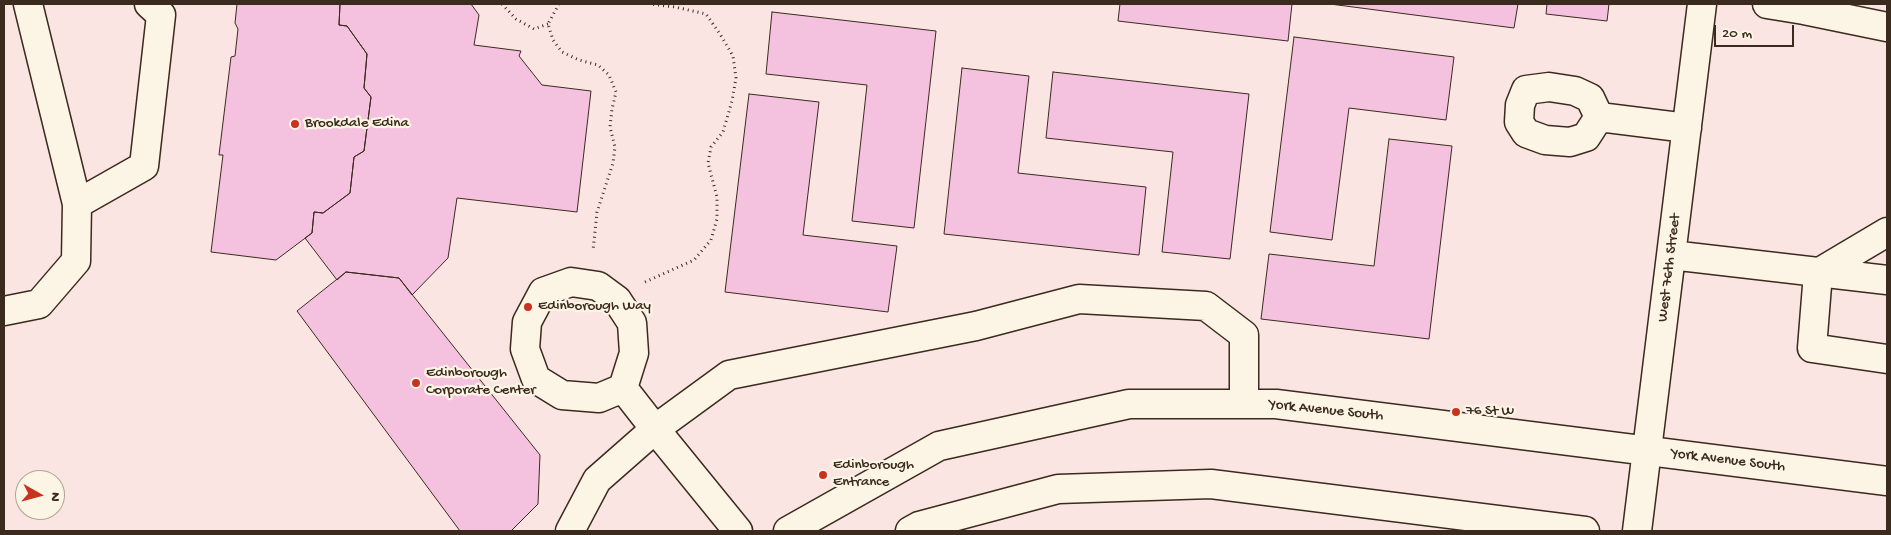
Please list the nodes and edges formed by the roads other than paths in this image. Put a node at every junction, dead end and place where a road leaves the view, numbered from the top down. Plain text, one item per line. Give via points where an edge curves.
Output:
1 (28, 4) edge
2 (149, 4) edge
3 (1702, 4) edge
4 (1767, 4) edge
5 (1804, 7) edge
6 (1885, 19) edge
7 (1599, 116) dead end
8 (1687, 128) junction
9 (77, 204) junction
10 (1887, 232) edge
11 (1671, 255) junction
12 (1818, 273) junction
13 (1887, 280) edge
14 (4, 311) edge
15 (1887, 359) edge
16 (623, 388) junction
17 (1244, 404) junction
18 (654, 429) junction
19 (1647, 451) junction
20 (1887, 481) edge
21 (570, 531) edge
22 (738, 531) edge
23 (788, 531) edge
24 (910, 531) edge
25 (1585, 531) edge
26 (1637, 531) edge

1 - 9 street
2 - 9 street via 161,15 144,166
3 - 8 street, West 76th Street
4 - 5 street
5 - 6 street
7 - 8 street
8 - 11 street, West 76th Street
9 - 14 street via 76,261 39,304
10 - 12 street
11 - 12 street
11 - 19 street, West 76th Street
12 - 13 street
12 - 15 street via 1812,348
16 - 16 street via 634,353 632,323 617,300 598,286 571,282 543,292 527,322 525,349 536,379 562,395 599,398
16 - 18 street
17 - 18 street via 1244,336 1206,306 1079,299 976,326 729,375
17 - 19 street, York Avenue South via 1276,404
17 - 23 street, York Avenue South via 1129,404 939,446
18 - 21 street via 597,480
18 - 22 street
19 - 20 street, York Avenue South
19 - 26 street, West 76th Street
24 - 25 street via 1058,489 1211,484

